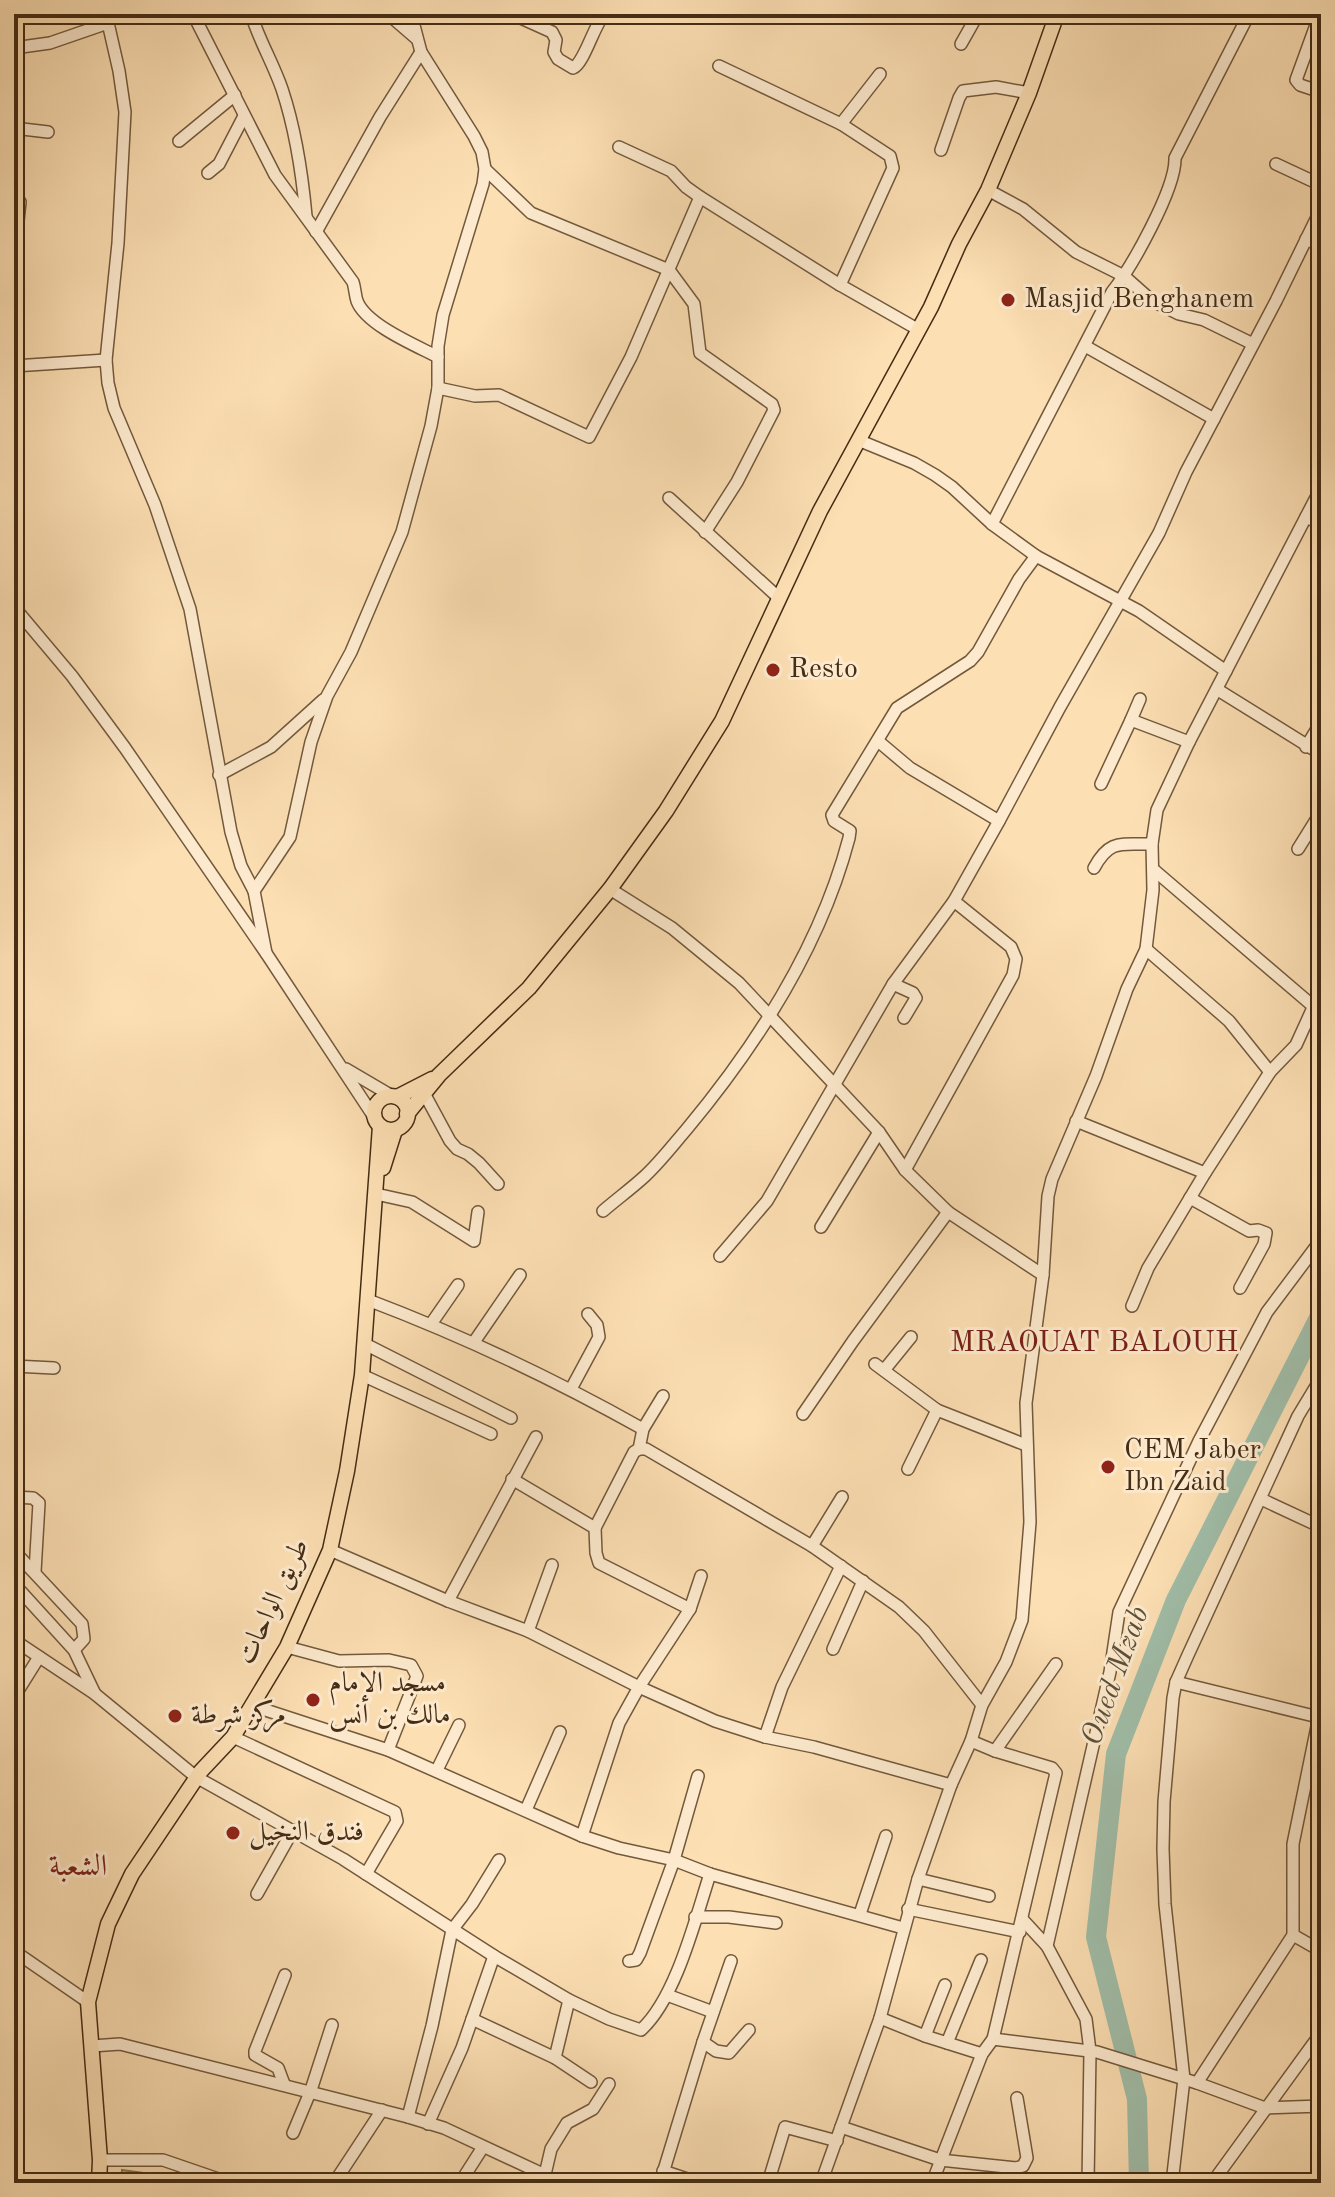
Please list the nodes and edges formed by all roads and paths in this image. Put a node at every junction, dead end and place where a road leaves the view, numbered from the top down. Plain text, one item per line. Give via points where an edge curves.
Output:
1 (193, 14) edge
2 (251, 14) edge
3 (388, 14) edge
4 (411, 14) edge
5 (512, 14) edge
6 (604, 14) edge
7 (978, 14) edge
8 (1057, 14) edge
9 (1249, 14) edge
10 (1320, 14) edge
11 (107, 19) edge
12 (417, 39) junction
13 (961, 44) dead end
14 (14, 48) edge
15 (421, 52) junction
16 (719, 66) dead end
17 (880, 74) dead end
18 (1321, 92) edge
19 (1029, 93) junction
20 (235, 95) junction
21 (244, 116) junction
22 (841, 124) junction
23 (14, 128) edge
24 (48, 132) dead end
25 (179, 141) dead end
26 (619, 147) dead end
27 (941, 150) dead end
28 (1276, 164) dead end
29 (485, 169) junction
30 (208, 173) dead end
31 (1321, 185) edge
32 (988, 190) junction
33 (700, 197) junction
34 (20, 202) dead end
35 (1321, 209) edge
36 (306, 219) junction
37 (316, 232) junction
38 (1306, 239) junction
39 (1321, 246) edge
40 (14, 258) edge
41 (669, 270) junction
42 (1124, 276) junction
43 (840, 285) junction
44 (919, 330) junction
45 (1253, 344) junction
46 (1085, 346) junction
47 (438, 357) junction
48 (106, 360) junction
49 (14, 366) edge
50 (438, 388) junction
51 (1214, 419) junction
52 (858, 440) junction
53 (1321, 488) edge
54 (669, 498) dead end
55 (1306, 517) junction
56 (992, 524) junction
57 (1321, 524) edge
58 (705, 532) junction
59 (1036, 556) junction
60 (779, 598) junction
61 (1120, 600) junction
62 (14, 607) edge
63 (1226, 671) junction
64 (1218, 690) junction
65 (327, 696) junction
66 (1140, 699) dead end
67 (1131, 720) junction
68 (1321, 722) edge
69 (878, 741) junction
70 (1189, 742) junction
71 (1306, 747) junction
72 (1321, 754) edge
73 (219, 775) junction
74 (1101, 784) dead end
75 (1321, 812) edge
76 (999, 821) junction
77 (1152, 844) junction
78 (1298, 849) dead end
79 (1094, 868) dead end
80 (1154, 870) junction
81 (610, 889) junction
82 (254, 891) junction
83 (954, 901) junction
84 (1146, 949) junction
85 (266, 953) junction
86 (893, 984) junction
87 (1321, 990) edge
88 (1313, 1006) junction
89 (769, 1014) junction
90 (904, 1018) dead end
91 (1321, 1032) edge
92 (342, 1066) junction
93 (1270, 1072) junction
94 (441, 1074) junction
95 (835, 1085) junction
96 (424, 1093) junction
97 (394, 1097) junction
98 (407, 1114) junction
99 (1076, 1121) junction
100 (383, 1124) junction
101 (879, 1132) junction
102 (905, 1170) junction
103 (1205, 1173) junction
104 (498, 1184) dead end
105 (376, 1190) junction
106 (1190, 1198) junction
107 (603, 1211) dead end
108 (478, 1212) dead end
109 (948, 1212) junction
110 (821, 1227) dead end
111 (1321, 1240) edge
112 (720, 1256) dead end
113 (520, 1275) dead end
114 (1043, 1275) junction
115 (458, 1285) dead end
116 (1240, 1288) dead end
117 (368, 1300) junction
118 (1132, 1306) dead end
119 (588, 1314) dead end
120 (431, 1324) junction
121 (911, 1337) dead end
122 (474, 1342) junction
123 (365, 1344) junction
124 (14, 1366) edge
125 (54, 1368) dead end
126 (362, 1375) junction
127 (1321, 1378) edge
128 (571, 1389) junction
129 (663, 1396) dead end
130 (937, 1410) junction
131 (803, 1414) dead end
132 (511, 1418) dead end
133 (643, 1429) junction
134 (491, 1434) dead end
135 (536, 1437) dead end
136 (1026, 1445) junction
137 (639, 1449) junction
138 (908, 1469) dead end
139 (512, 1479) junction
140 (14, 1497) edge
141 (842, 1497) dead end
142 (1261, 1499) junction
143 (1321, 1527) edge
144 (595, 1528) junction
145 (812, 1546) junction
146 (330, 1550) junction
147 (14, 1551) edge
148 (552, 1565) dead end
149 (841, 1566) junction
150 (35, 1572) junction
151 (701, 1576) dead end
152 (863, 1581) junction
153 (14, 1584) edge
154 (448, 1601) junction
155 (690, 1609) junction
156 (528, 1631) junction
157 (14, 1640) edge
158 (287, 1647) junction
159 (833, 1649) dead end
160 (74, 1650) junction
161 (39, 1657) junction
162 (1056, 1664) dead end
163 (1176, 1682) junction
164 (639, 1687) junction
165 (95, 1694) junction
166 (14, 1697) edge
167 (982, 1705) junction
168 (253, 1706) junction
169 (1319, 1712) edge
170 (459, 1725) dead end
171 (560, 1732) dead end
172 (233, 1737) junction
173 (765, 1737) junction
174 (971, 1741) junction
175 (388, 1750) junction
176 (995, 1751) junction
177 (437, 1770) junction
178 (698, 1776) dead end
179 (196, 1777) junction
180 (951, 1785) junction
181 (526, 1810) junction
182 (293, 1830) junction
183 (582, 1836) junction
184 (886, 1836) dead end
185 (499, 1860) dead end
186 (674, 1860) junction
187 (366, 1874) junction
188 (710, 1874) junction
189 (918, 1879) junction
190 (257, 1894) dead end
191 (989, 1896) dead end
192 (908, 1909) junction
193 (860, 1914) junction
194 (695, 1917) junction
195 (1023, 1920) junction
196 (776, 1923) dead end
197 (903, 1928) junction
198 (452, 1930) junction
199 (1020, 1932) junction
200 (1293, 1935) junction
201 (1047, 1946) junction
202 (14, 1951) edge
203 (1321, 1951) edge
204 (494, 1956) junction
205 (981, 1960) dead end
206 (629, 1961) dead end
207 (731, 1961) dead end
208 (285, 1975) dead end
209 (945, 1985) dead end
210 (667, 1995) junction
211 (569, 2000) junction
212 (88, 2002) junction
213 (713, 2012) junction
214 (880, 2018) junction
215 (472, 2019) junction
216 (332, 2025) dead end
217 (749, 2030) dead end
218 (1321, 2033) edge
219 (925, 2036) junction
220 (993, 2039) junction
221 (703, 2042) junction
222 (947, 2043) junction
223 (92, 2046) junction
224 (1093, 2052) junction
225 (982, 2054) junction
226 (555, 2058) junction
227 (1180, 2078) junction
228 (591, 2082) dead end
229 (1197, 2083) junction
230 (284, 2084) junction
231 (609, 2084) dead end
232 (311, 2090) junction
233 (1017, 2098) dead end
234 (1321, 2106) edge
235 (1265, 2108) junction
236 (382, 2110) junction
237 (408, 2117) junction
238 (428, 2124) junction
239 (841, 2127) junction
240 (293, 2133) dead end
241 (837, 2141) junction
242 (483, 2147) junction
243 (100, 2160) junction
244 (940, 2160) junction
245 (1016, 2168) junction
246 (1321, 2170) edge
247 (661, 2177) edge
248 (544, 2179) edge
249 (99, 2183) edge
250 (230, 2183) edge
251 (334, 2183) edge
252 (460, 2183) edge
253 (699, 2183) edge
254 (768, 2183) edge
255 (821, 2183) edge
256 (932, 2183) edge
257 (1015, 2183) edge
258 (1088, 2183) edge
259 (1172, 2183) edge
260 (1212, 2183) edge
261 (1315, 2183) edge

1 - 20 street
2 - 36 street via 294,131
3 - 12 street
4 - 12 street
5 - 6 street via 552,32 558,59 573,68 582,63
7 - 13 street
8 - 19 main road
9 - 42 street via 1175,158 1158,211
10 - 18 street via 1296,80
11 - 14 street via 50,43
11 - 48 street via 125,112
12 - 15 street
15 - 29 street via 474,136
15 - 37 street
16 - 22 street
17 - 22 street
19 - 27 street via 996,87 963,91
19 - 32 main road
20 - 21 street
20 - 25 street
21 - 30 street via 219,164
21 - 36 street
22 - 43 street via 890,156 893,164
23 - 24 street
26 - 33 street via 671,171
28 - 31 street
29 - 41 street via 531,213
29 - 47 street via 443,315
32 - 42 street via 1023,209 1076,252
32 - 44 main road
33 - 41 street
33 - 43 street
34 - 40 street
35 - 38 street
36 - 37 street
37 - 47 street via 353,282 357,302 367,314 397,337
38 - 39 street
38 - 45 street
41 - 50 street via 589,437 499,395
41 - 58 street via 694,304 700,353 774,406 737,482
42 - 45 street via 1166,309
42 - 46 street
43 - 44 street
44 - 52 main road
45 - 51 street
46 - 51 street
46 - 56 street
47 - 50 street
48 - 49 street
48 - 73 street via 114,408 155,505 190,609
50 - 65 street via 402,532
51 - 61 street
52 - 56 street via 935,475
52 - 60 main road
53 - 55 street
54 - 58 street
55 - 57 street
55 - 63 street
56 - 59 street
58 - 60 street
59 - 61 street
59 - 69 street via 978,652 897,708
60 - 81 main road via 722,721
61 - 63 street
61 - 76 street
62 - 85 street via 125,748
63 - 64 street
64 - 70 street
64 - 71 street
65 - 73 street via 271,747
65 - 82 street via 290,837
66 - 67 street
67 - 70 street
67 - 74 street
68 - 71 street
69 - 76 street via 910,768
69 - 89 street via 832,815 850,834 836,886 813,939
70 - 77 street via 1157,810
71 - 72 street
73 - 82 street via 236,854
75 - 78 street
76 - 83 street
77 - 79 street via 1112,845
77 - 80 street
80 - 84 street
80 - 88 street
81 - 89 street via 711,958
81 - 94 main road via 529,988
82 - 85 street
83 - 86 street
83 - 102 street via 1011,947 1015,968
84 - 93 street via 1229,1021
84 - 99 street
85 - 92 street
86 - 90 street via 916,998
86 - 95 street
87 - 88 street
88 - 91 street
88 - 93 street via 1296,1045
89 - 95 street
89 - 107 street via 706,1106 647,1175
92 - 97 street
92 - 100 street
93 - 103 street
94 - 96 main road
94 - 97 main road
95 - 101 street
95 - 112 street via 767,1201
96 - 98 main road
96 - 104 street via 450,1141
97 - 98 main road via 405,1104
97 - 100 main road via 377,1102
98 - 100 main road via 403,1124
99 - 103 street
99 - 114 street via 1048,1196
100 - 105 main road, طريق الواحات
101 - 102 street
101 - 110 street
102 - 109 street
103 - 106 street
105 - 108 street via 412,1202 474,1241
105 - 117 main road, طريق الواحات
106 - 116 street via 1249,1231 1266,1233
106 - 118 street
109 - 114 street
109 - 131 street
111 - 201 street via 1267,1312 1119,1612
113 - 122 street
114 - 136 street via 1026,1403
115 - 120 street
117 - 120 street
117 - 123 main road, طريق الواحات
119 - 128 street via 599,1337
120 - 122 street
121 - 130 street via 880,1367
122 - 128 street
123 - 126 main road, طريق الواحات
123 - 132 street
124 - 125 street
126 - 134 street
126 - 146 main road, طريق الواحات
127 - 142 street
128 - 133 street
129 - 133 street
130 - 136 street
130 - 138 street
133 - 137 street
135 - 139 street
136 - 167 street via 1030,1522 1022,1620
137 - 144 street
137 - 145 street
139 - 144 street
139 - 154 street
140 - 150 street via 39,1503
141 - 145 street
142 - 143 street
142 - 163 street
144 - 155 street via 599,1563
145 - 149 street
146 - 154 street
146 - 158 main road, طريق الواحات
147 - 150 street
148 - 156 street
149 - 152 street
149 - 173 street via 782,1687
150 - 160 street via 84,1629 84,1639
151 - 155 street
152 - 159 street
152 - 167 street via 924,1631
153 - 160 street
154 - 156 street
155 - 164 street
156 - 164 street
157 - 161 street
158 - 168 main road, طريق الواحات
158 - 175 street via 339,1661 389,1660 415,1668 417,1676
160 - 165 street
161 - 165 street
161 - 166 street
162 - 176 street
163 - 169 street
163 - 227 street via 1163,1849
164 - 173 street
164 - 183 street via 619,1723
165 - 179 street
167 - 174 street
168 - 172 main road, طريق الواحات
168 - 175 street
169 - 200 street via 1293,1844
170 - 177 street
171 - 181 street
172 - 179 main road, طريق الواحات
172 - 187 street via 395,1812 397,1821
173 - 180 street
174 - 176 street
174 - 180 street
175 - 177 street
176 - 195 street via 1056,1773
177 - 181 street
178 - 186 street
179 - 182 street
179 - 212 main road, طريق الواحات via 117,1901
180 - 189 street
181 - 183 street
182 - 187 street
182 - 190 street
183 - 186 street
184 - 193 street
185 - 198 street
186 - 188 street
186 - 206 street via 640,1953
187 - 198 street
188 - 193 street
188 - 194 street
189 - 191 street
189 - 192 street
192 - 197 street
192 - 199 street
193 - 197 street
194 - 196 street
194 - 210 street
195 - 199 street
195 - 201 street
197 - 214 street
198 - 204 street
198 - 237 street
199 - 220 street
200 - 203 street
200 - 229 street
201 - 224 street via 1083,2010
202 - 212 street
204 - 211 street
204 - 215 street
205 - 222 street
207 - 213 street
208 - 230 street via 255,2051 278,2068
209 - 219 street
210 - 211 street via 641,2030
210 - 213 street
211 - 226 street
212 - 223 main road, طريق الواحات
213 - 221 street
214 - 219 street
214 - 239 street
215 - 226 street
215 - 238 street
216 - 232 street
217 - 221 street via 729,2053
218 - 235 street
219 - 222 street
220 - 224 street
220 - 225 street
221 - 247 street
222 - 225 street
223 - 230 street via 120,2044
223 - 243 main road, طريق الواحات
224 - 227 street
224 - 258 street
225 - 244 street
226 - 228 street
227 - 229 street
227 - 259 street
229 - 235 street
230 - 232 street
231 - 248 street via 593,2109 567,2123 551,2149
232 - 236 street
232 - 240 street
233 - 245 street via 1027,2158
234 - 235 street
235 - 260 street
236 - 237 street
236 - 251 street
237 - 238 street
238 - 242 street
239 - 241 street
239 - 244 street
241 - 254 street via 785,2127
241 - 255 street
242 - 248 street
242 - 252 street
243 - 249 main road, طريق الواحات
243 - 250 street via 163,2160
244 - 245 street
244 - 256 street
245 - 257 street
246 - 261 street
247 - 253 street

